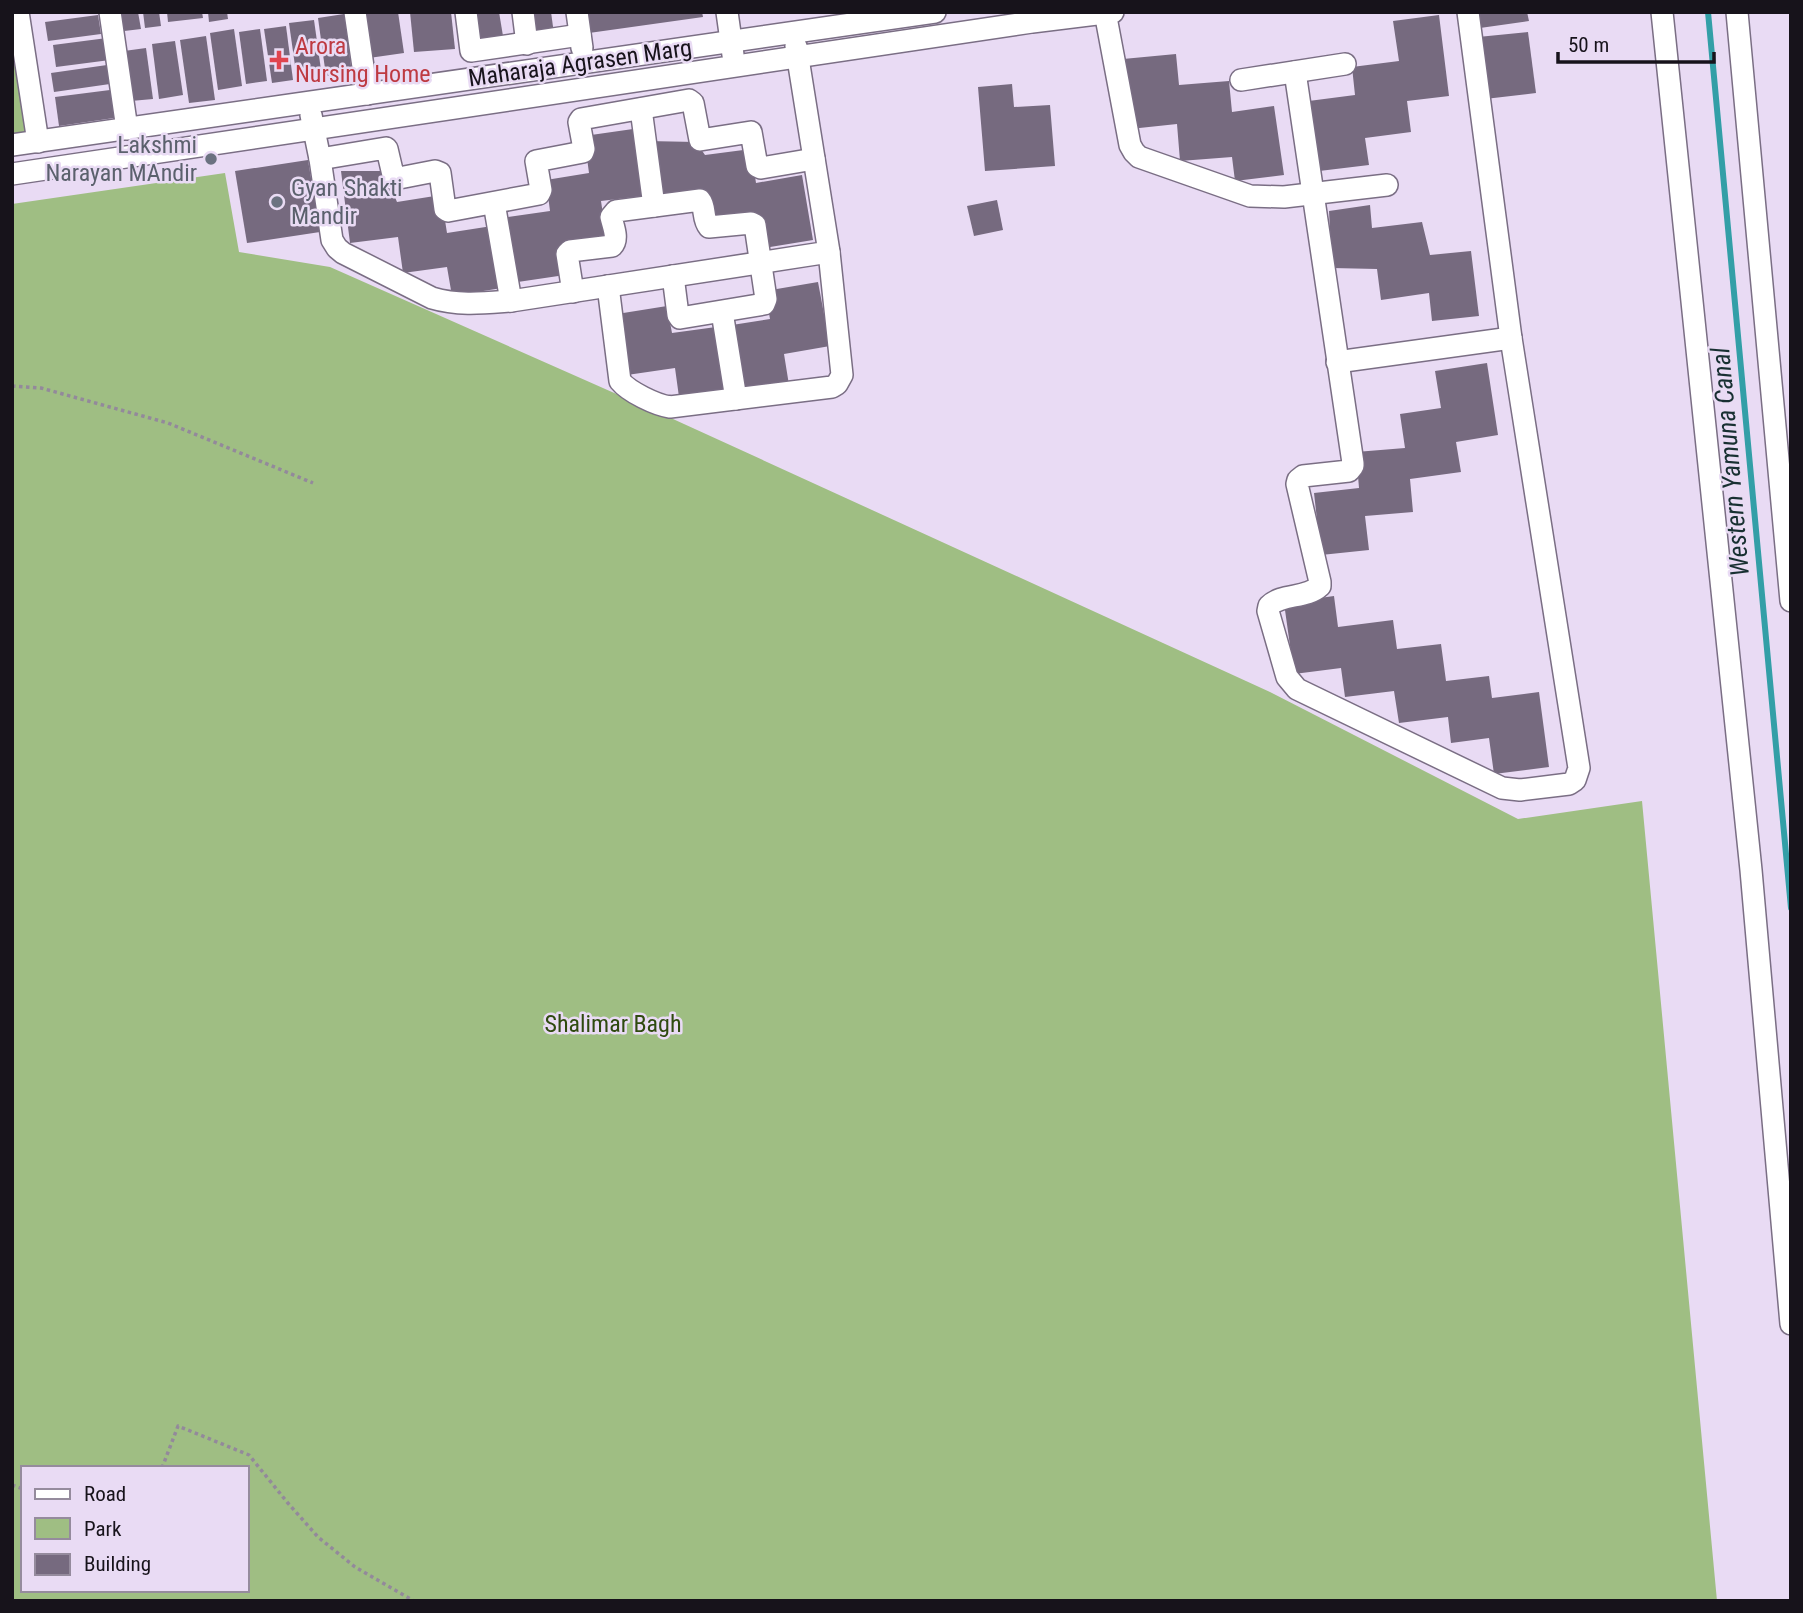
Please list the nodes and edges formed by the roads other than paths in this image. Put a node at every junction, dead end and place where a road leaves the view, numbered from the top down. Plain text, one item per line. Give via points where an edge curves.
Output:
1 (18, 12) edge
2 (110, 12) edge
3 (355, 12) edge
4 (466, 12) edge
5 (523, 12) edge
6 (577, 12) edge
7 (727, 12) edge
8 (936, 12) edge
9 (1468, 12) edge
10 (1662, 12) edge
11 (1737, 12) edge
12 (1108, 13) edge
13 (1031, 17) edge
14 (838, 19) edge
15 (1003, 19) edge
16 (794, 33) junction
17 (580, 35) junction
18 (731, 42) junction
19 (527, 44) junction
20 (798, 58) junction
21 (584, 63) junction
22 (1345, 64) dead end
23 (734, 67) junction
24 (1295, 72) junction
25 (1241, 79) dead end
26 (367, 94) junction
27 (309, 103) junction
28 (641, 109) junction
29 (127, 129) junction
30 (314, 129) junction
31 (38, 142) junction
32 (12, 145) edge
33 (320, 159) junction
34 (814, 159) junction
35 (12, 174) edge
36 (1387, 185) dead end
37 (1313, 193) junction
38 (494, 203) junction
39 (654, 206) junction
40 (829, 252) junction
41 (760, 263) junction
42 (673, 276) junction
43 (608, 286) junction
44 (573, 292) junction
45 (511, 301) junction
46 (722, 312) junction
47 (1511, 338) junction
48 (1337, 362) junction
49 (736, 399) junction
50 (1791, 601) edge
51 (1791, 1324) edge

1 - 31 street
2 - 29 street
3 - 26 street
4 - 19 street via 471,51
5 - 19 street
6 - 17 street
7 - 18 street
8 - 14 street, Maharaja Agrasen Marg
9 - 47 street
10 - 51 street via 1751,870
11 - 50 street
12 - 13 street, Maharaja Agrasen Marg
12 - 37 street via 1130,145 1139,157 1250,196
13 - 15 street, Maharaja Agrasen Marg
14 - 16 street, Maharaja Agrasen Marg
15 - 20 street, Maharaja Agrasen Marg
16 - 18 street, Maharaja Agrasen Marg
16 - 20 street
17 - 19 street
17 - 21 street
18 - 21 street, Maharaja Agrasen Marg
18 - 23 street
20 - 23 street, Maharaja Agrasen Marg
20 - 34 street
21 - 26 street, Maharaja Agrasen Marg
22 - 24 street
23 - 30 street, Maharaja Agrasen Marg
24 - 25 street
24 - 37 street
26 - 27 street, Maharaja Agrasen Marg
27 - 29 street, Maharaja Agrasen Marg
27 - 30 street
28 - 34 street via 691,101 700,140 750,131 759,168
28 - 38 street via 581,119 583,152 536,161 539,194
28 - 39 street
29 - 31 street, Maharaja Agrasen Marg
30 - 33 street
30 - 35 street, Maharaja Agrasen Marg
31 - 32 street, Maharaja Agrasen Marg
33 - 38 street via 386,148 394,179 440,173 447,211
33 - 45 street via 332,240 343,253 448,303
34 - 40 street
36 - 37 street
37 - 48 street
38 - 45 street
39 - 41 street via 700,200 709,227 754,223
39 - 44 street via 613,212 616,240 612,246 568,252
40 - 41 street
40 - 49 street via 841,379 832,387
41 - 42 street
41 - 46 street via 764,304
42 - 43 street
42 - 46 street via 679,318
43 - 44 street
43 - 49 street via 621,384 670,407
44 - 45 street
46 - 49 street
47 - 48 street
47 - 48 street via 1579,768 1576,780 1569,784 1502,788 1297,689 1289,681 1268,611 1277,600 1320,586 1297,480 1349,471 1353,466

